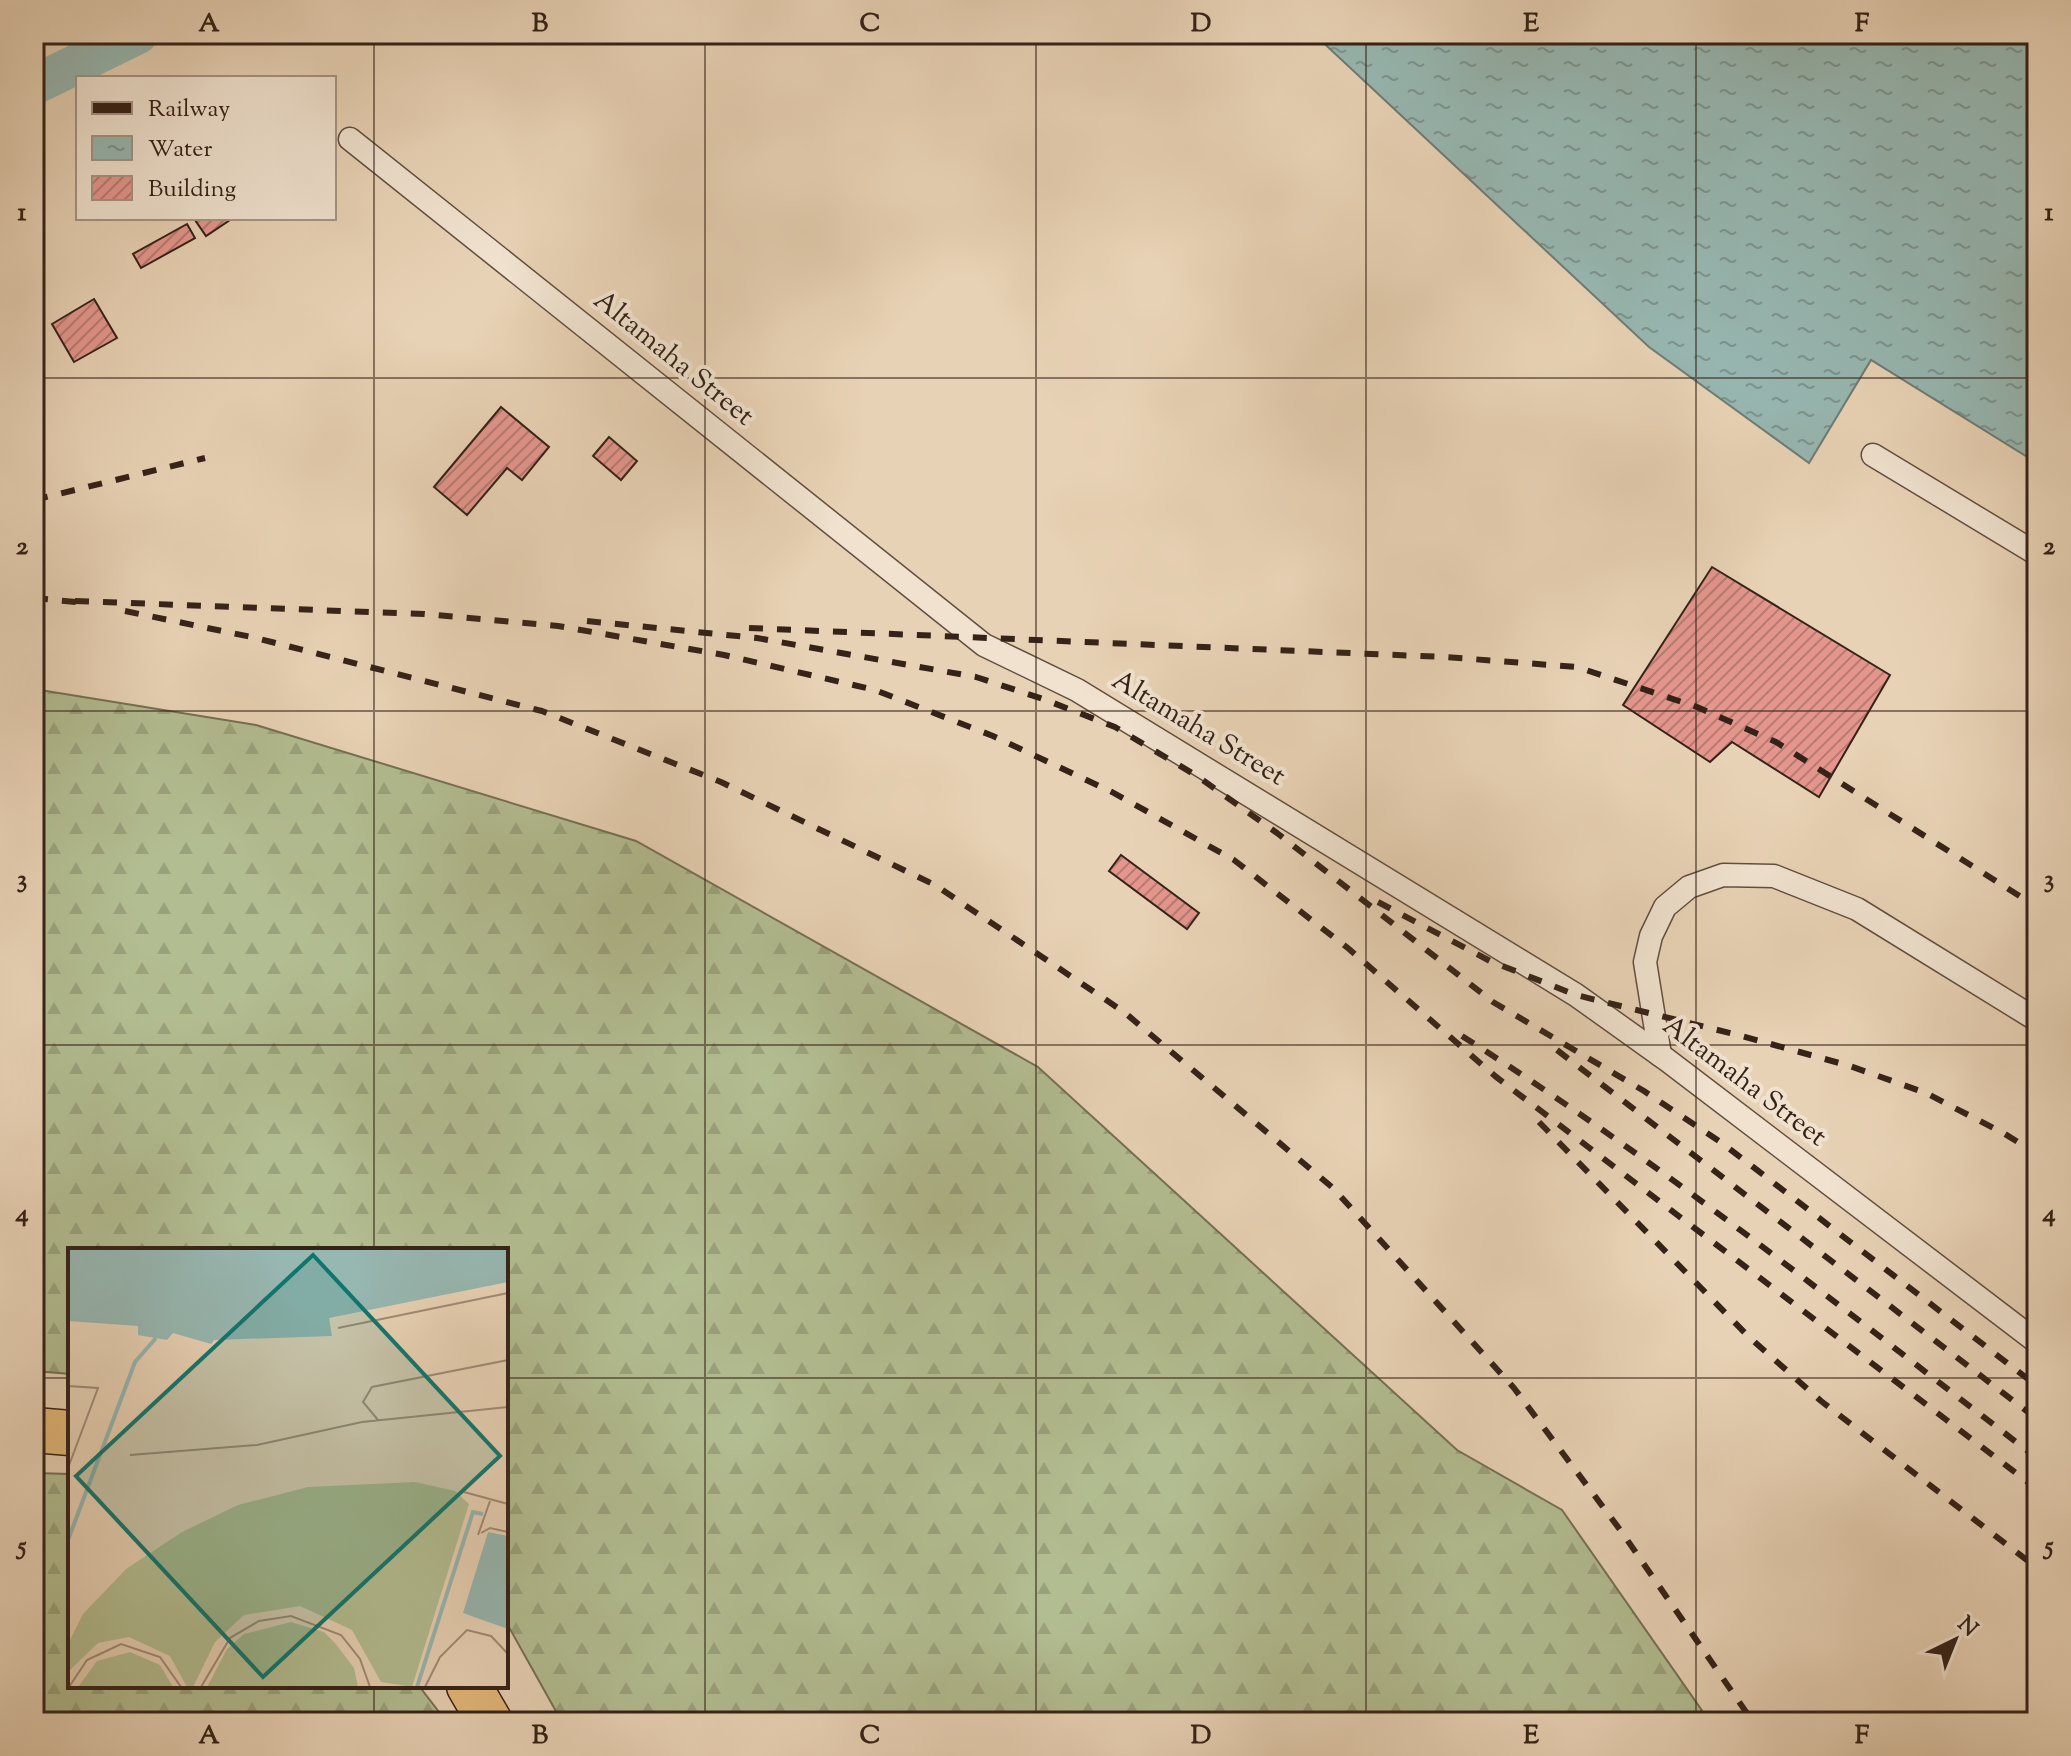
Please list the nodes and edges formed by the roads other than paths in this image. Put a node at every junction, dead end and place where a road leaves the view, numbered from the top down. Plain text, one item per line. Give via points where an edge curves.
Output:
1 (350, 139) dead end
2 (1873, 455) dead end
3 (2037, 554) edge
4 (2037, 1020) edge
5 (1660, 1055) junction
6 (2037, 1342) edge
7 (34, 1430) edge
8 (68, 1433) edge
9 (470, 1688) edge
10 (490, 1722) edge

1 - 5 lane, Altamaha Street via 984,645 1091,698 1576,995
2 - 3 lane
4 - 5 lane via 1857,909 1774,876 1723,875 1689,887 1665,907 1651,936 1645,962
5 - 6 lane, Altamaha Street
7 - 8 highway
9 - 10 highway

